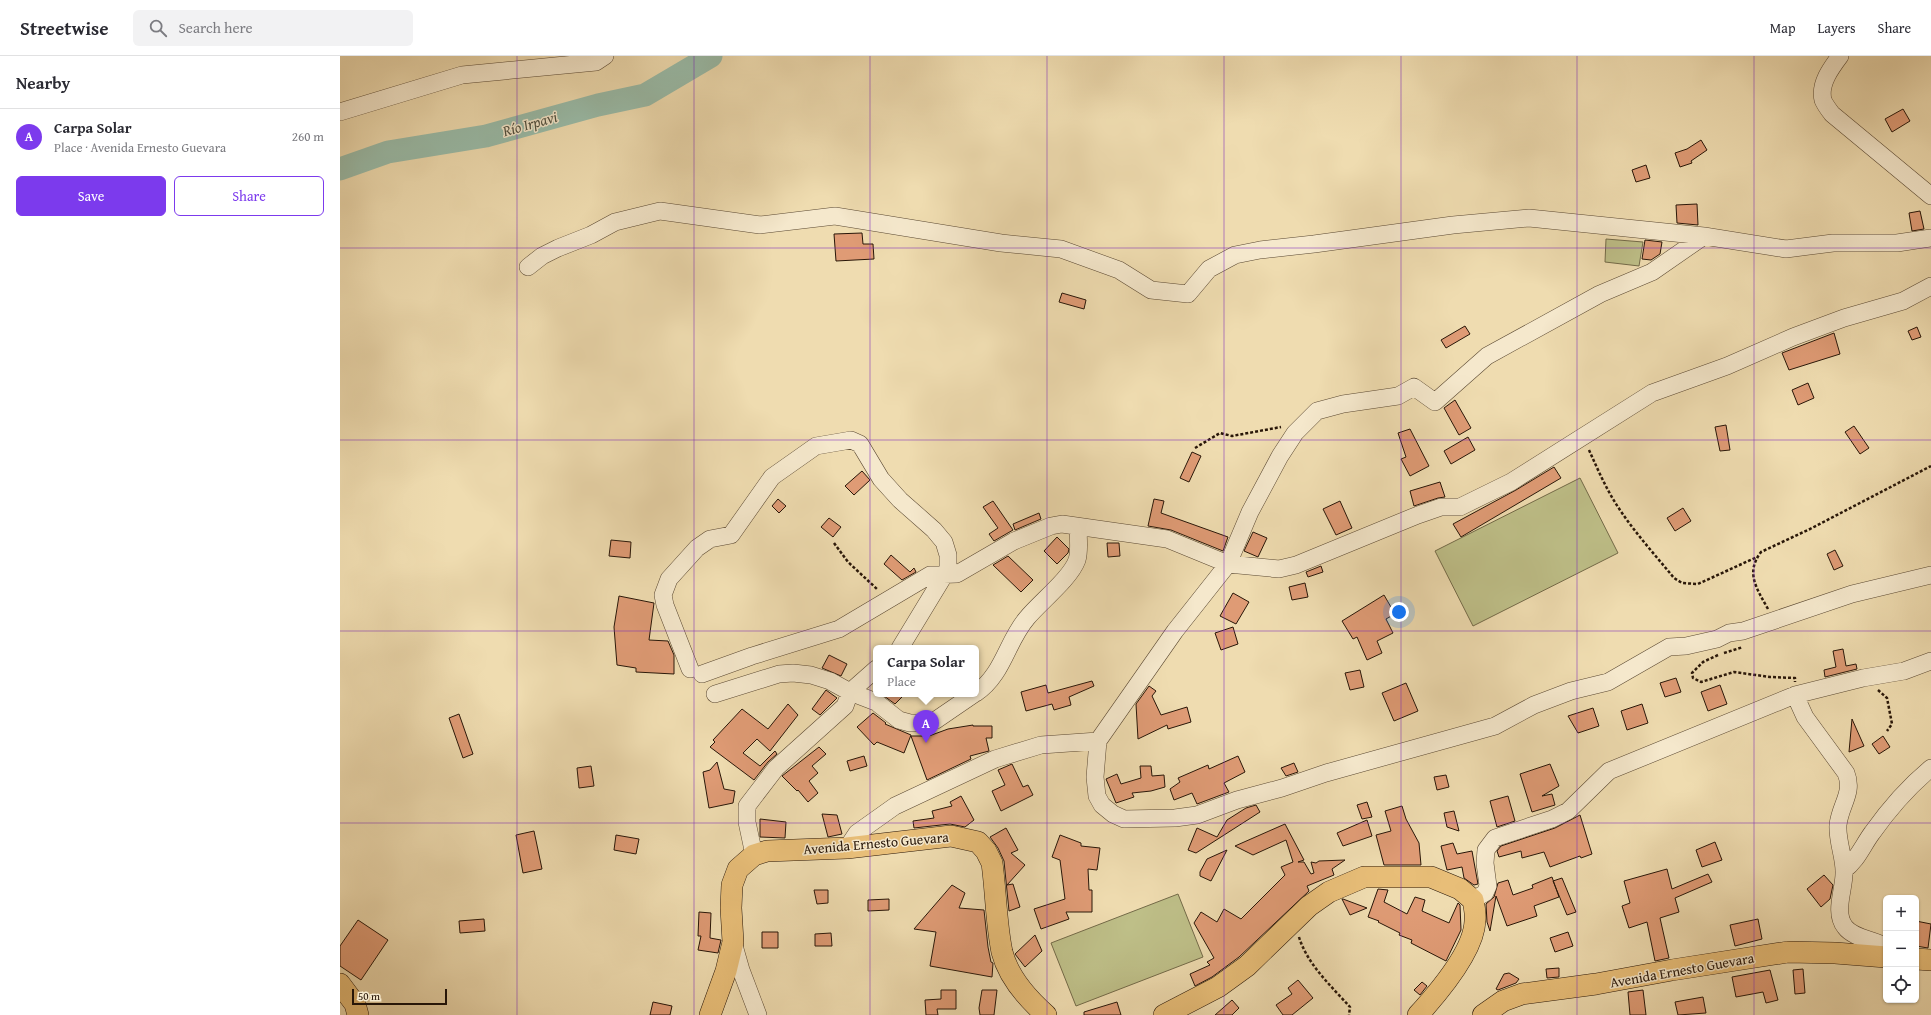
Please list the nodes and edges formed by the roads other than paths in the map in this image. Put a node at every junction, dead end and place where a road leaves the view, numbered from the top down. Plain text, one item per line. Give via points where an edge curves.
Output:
1 (604, 56) edge
2 (1840, 56) edge
3 (340, 112) edge
4 (1931, 196) edge
5 (1704, 236) junction
6 (1931, 238) edge
7 (528, 267) dead end
8 (1931, 286) edge
9 (1078, 527) junction
10 (1228, 564) junction
11 (944, 575) junction
12 (1931, 575) edge
13 (902, 645) edge
14 (1931, 661) edge
15 (873, 673) edge
16 (979, 690) edge
17 (850, 692) junction
18 (715, 694) dead end
19 (1796, 695) junction
20 (969, 697) edge
21 (1098, 741) junction
22 (1931, 768) edge
23 (847, 848) junction
24 (754, 855) junction
25 (1844, 870) junction
26 (1473, 900) junction
27 (733, 942) junction
28 (1883, 945) edge
29 (1883, 957) edge
30 (1919, 959) edge
31 (1931, 960) edge
32 (340, 984) edge
33 (358, 1015) edge
34 (710, 1015) edge
35 (758, 1015) edge
36 (1046, 1015) edge
37 (1164, 1015) edge
38 (1418, 1015) edge
39 (1483, 1015) edge

1 - 3 street via 596,62 462,75
2 - 4 street via 1829,71 1824,87 1823,100 1832,114
5 - 6 street via 1786,249 1833,244 1897,243
5 - 7 street via 1529,218 1453,225 1236,255 1209,269 1188,294 1151,290 1119,270 1061,249 1001,243 835,216 760,225 660,211 615,222 542,256
5 - 10 street via 1652,272 1600,294 1487,356 1435,402 1414,387 1398,396 1343,404 1318,411 1295,433 1280,456 1250,512
8 - 10 street via 1903,301 1844,318 1727,366 1652,393 1511,482 1460,507 1441,507 1418,515 1296,565 1279,569
9 - 10 street via 1167,539
9 - 11 street via 1062,524 1051,526 1014,541 957,574
9 - 16 street via 1077,560 1071,570 1026,618 994,676
10 - 21 street via 1175,631
11 - 11 street via 948,569 948,555 944,542 900,500 881,479 860,444 851,440 816,446 772,477 731,535 710,539 697,548 669,579 663,595 665,605 696,672 839,629 930,575
11 - 13 street
12 - 21 street via 1852,594 1717,639 1669,647 1608,682 1534,705 1495,726 1326,773 1197,815 1124,819 1113,814 1102,805 1097,796 1095,777
14 - 19 street via 1904,671 1863,678
15 - 17 street
17 - 18 street via 830,681 794,673 779,674
17 - 20 street via 876,702 899,720 910,723 936,720
17 - 24 street via 845,706 776,768 747,806 747,822
19 - 25 street via 1805,717 1846,773 1850,783 1838,826
19 - 26 street via 1609,771 1568,811 1495,838 1486,850 1484,863 1488,886 1485,893
21 - 23 street via 1040,745 995,759 895,806 857,833
22 - 25 street via 1889,810
23 - 24 main road, Avenida Ernesto Guevara via 767,851
23 - 36 main road, Avenida Ernesto Guevara via 951,836 978,842 992,862 1003,953 1010,970 1026,994
24 - 27 main road, Avenida Ernesto Guevara via 738,868 732,885
25 - 28 street via 1841,920 1846,928 1855,934
26 - 37 main road via 1460,889 1431,877 1364,877 1329,892 1309,906 1241,970 1218,987
26 - 38 main road via 1475,921 1470,940 1443,987
27 - 34 main road, Avenida Ernesto Guevara via 726,971
27 - 35 street
29 - 39 main road, Avenida Ernesto Guevara via 1788,952 1522,994 1503,1001
30 - 31 main road
32 - 33 main road via 355,1004

